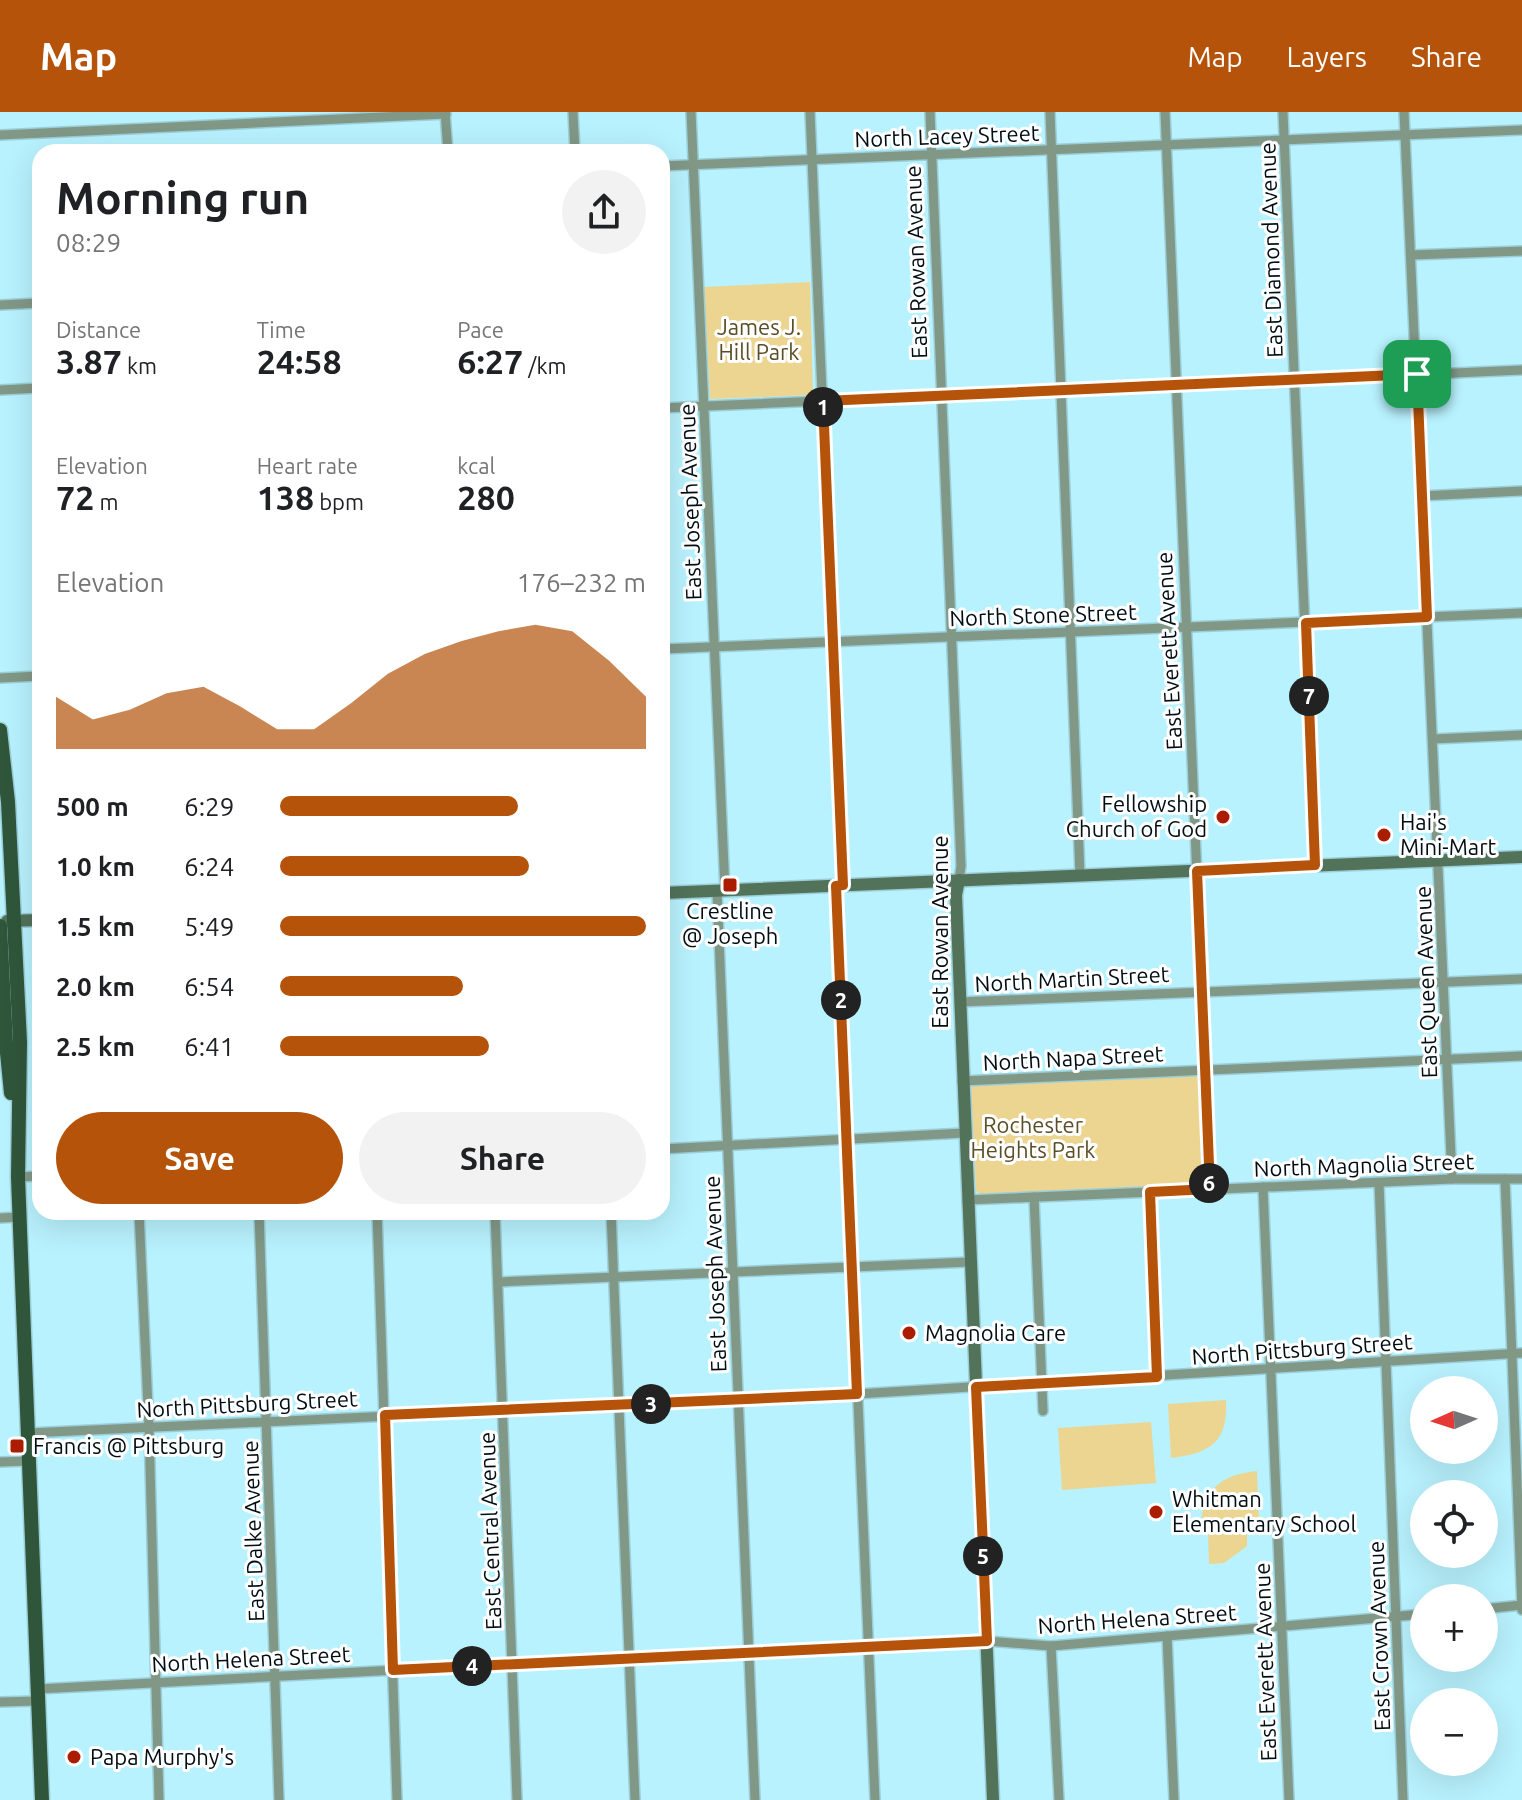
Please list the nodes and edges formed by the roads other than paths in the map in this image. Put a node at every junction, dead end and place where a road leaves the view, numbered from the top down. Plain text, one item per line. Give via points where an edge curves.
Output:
1 (573, 112) edge
2 (691, 112) edge
3 (810, 112) edge
4 (930, 112) edge
5 (1050, 112) edge
6 (1165, 112) edge
7 (1283, 112) edge
8 (1404, 112) edge
9 (446, 113) edge
10 (1522, 130) edge
11 (0, 135) edge
12 (1405, 135) junction
13 (1285, 140) junction
14 (448, 144) edge
15 (575, 144) edge
16 (1166, 144) junction
17 (1052, 150) junction
18 (932, 155) junction
19 (812, 160) junction
20 (693, 165) junction
21 (670, 166) edge
22 (1522, 251) edge
23 (1411, 255) junction
24 (32, 303) edge
25 (0, 305) edge
26 (1522, 370) edge
27 (1417, 374) junction
28 (1294, 380) junction
29 (1176, 385) junction
30 (32, 388) edge
31 (0, 390) edge
32 (1061, 390) junction
33 (942, 396) junction
34 (823, 401) junction
35 (704, 406) junction
36 (670, 408) edge
37 (1522, 491) edge
38 (1421, 496) junction
39 (1522, 613) edge
40 (1427, 617) junction
41 (1306, 623) junction
42 (1186, 627) junction
43 (1070, 632) junction
44 (952, 637) junction
45 (832, 642) junction
46 (714, 647) junction
47 (670, 649) edge
48 (32, 676) edge
49 (0, 678) edge
50 (0, 730) edge
51 (1522, 735) edge
52 (1433, 739) junction
53 (1522, 857) edge
54 (1438, 860) junction
55 (1315, 865) junction
56 (1197, 871) junction
57 (1080, 875) junction
58 (959, 880) junction
59 (839, 885) junction
60 (721, 890) junction
61 (670, 893) edge
62 (32, 921) edge
63 (5, 923) edge
64 (1522, 979) edge
65 (1444, 982) junction
66 (1202, 991) junction
67 (960, 1002) junction
68 (1522, 1056) edge
69 (1447, 1059) junction
70 (1205, 1070) junction
71 (962, 1081) junction
72 (964, 1133) junction
73 (847, 1140) junction
74 (728, 1145) junction
75 (670, 1149) edge
76 (32, 1176) edge
77 (18, 1177) junction
78 (1452, 1179) junction
79 (1505, 1179) junction
80 (1522, 1179) edge
81 (1379, 1183) junction
82 (1263, 1187) junction
83 (1210, 1189) junction
84 (1150, 1192) junction
85 (1034, 1197) junction
86 (967, 1200) junction
87 (19, 1217) junction
88 (0, 1218) edge
89 (139, 1220) edge
90 (259, 1220) edge
91 (377, 1220) edge
92 (495, 1220) edge
93 (611, 1220) edge
94 (970, 1262) junction
95 (852, 1268) junction
96 (733, 1272) junction
97 (614, 1278) junction
98 (499, 1282) junction
99 (1518, 1353) edge
100 (1386, 1362) junction
101 (1272, 1370) junction
102 (1157, 1377) junction
103 (1041, 1383) junction
104 (976, 1387) junction
105 (857, 1394) junction
106 (738, 1399) junction
107 (619, 1405) junction
108 (504, 1410) junction
109 (1043, 1411) dead end
110 (385, 1415) junction
111 (267, 1421) junction
112 (149, 1428) junction
113 (29, 1433) junction
114 (30, 1461) junction
115 (0, 1462) edge
116 (1522, 1607) edge
117 (1498, 1608) edge
118 (1410, 1615) edge
119 (1396, 1616) junction
120 (1281, 1626) junction
121 (1167, 1636) junction
122 (987, 1641) junction
123 (869, 1645) junction
124 (1051, 1646) junction
125 (749, 1652) junction
126 (629, 1659) junction
127 (513, 1664) junction
128 (393, 1670) junction
129 (275, 1676) junction
130 (155, 1682) junction
131 (38, 1695) junction
132 (0, 1702) edge
133 (42, 1800) edge
134 (159, 1800) edge
135 (279, 1800) edge
136 (397, 1800) edge
137 (517, 1800) edge
138 (635, 1800) edge
139 (755, 1800) edge
140 (875, 1800) edge
141 (993, 1800) edge
142 (1059, 1800) edge
143 (1174, 1800) edge
144 (1289, 1800) edge
145 (1403, 1800) edge

1 - 15 street
2 - 20 street, East Joseph Avenue
3 - 19 street
4 - 18 street, East Rowan Avenue
5 - 17 street
6 - 16 street, East Everett Avenue
7 - 13 street, East Diamond Avenue
8 - 12 street, East Queen Avenue
9 - 11 street
9 - 14 street
10 - 12 street, North Lacey Street
12 - 13 street, North Lacey Street
12 - 23 street, East Queen Avenue
13 - 16 street, North Lacey Street
13 - 28 street, East Diamond Avenue
16 - 17 street, North Lacey Street
16 - 29 street, East Everett Avenue
17 - 18 street, North Lacey Street
17 - 32 street
18 - 19 street, North Lacey Street
18 - 33 street, East Rowan Avenue
19 - 20 street, North Lacey Street
19 - 34 street
20 - 21 street, North Lacey Street
20 - 35 street, East Joseph Avenue
22 - 23 street
23 - 27 street, East Queen Avenue
24 - 25 street
26 - 27 street
27 - 28 street
27 - 38 street, East Queen Avenue
28 - 29 street
28 - 41 street, East Diamond Avenue
29 - 32 street
29 - 42 street, East Everett Avenue
30 - 31 street
32 - 33 street
32 - 43 street
33 - 34 street
33 - 44 street, East Rowan Avenue
34 - 35 street
34 - 45 street
35 - 36 street
35 - 46 street, East Joseph Avenue
37 - 38 street
38 - 40 street, East Queen Avenue
39 - 40 street, North Stone Street
40 - 41 street, North Stone Street
40 - 52 street, East Queen Avenue
41 - 42 street, North Stone Street
41 - 55 street, East Diamond Avenue
42 - 43 street, North Stone Street
42 - 56 street, East Everett Avenue
43 - 44 street, North Stone Street
43 - 57 street
44 - 45 street, North Stone Street
44 - 58 street, East Rowan Avenue
45 - 46 street, North Stone Street
45 - 59 street
46 - 47 street, North Stone Street
46 - 60 street, East Joseph Avenue
48 - 49 street
50 - 63 main road via 8,802
51 - 52 street
52 - 54 street, East Queen Avenue
53 - 54 street
54 - 55 street
54 - 65 street, East Queen Avenue
55 - 56 street
56 - 57 street
56 - 66 street, East Everett Avenue
57 - 58 street
58 - 59 street
58 - 67 street, East Rowan Avenue
59 - 60 street
59 - 73 street
60 - 61 street
60 - 74 street, East Joseph Avenue
62 - 63 street
63 - 77 main road via 20,1042
64 - 65 street, North Martin Street
65 - 66 street, North Martin Street
65 - 69 street, East Queen Avenue
66 - 67 street, North Martin Street
66 - 70 street, East Everett Avenue
67 - 71 street, East Rowan Avenue
68 - 69 street, North Napa Street
69 - 70 street, North Napa Street
69 - 78 street, East Queen Avenue
70 - 71 street, North Napa Street
70 - 83 street, East Everett Avenue
71 - 72 street, East Rowan Avenue
72 - 73 street
72 - 86 street, East Rowan Avenue
73 - 74 street
73 - 95 street
74 - 75 street
74 - 96 street, East Joseph Avenue
76 - 77 street
77 - 87 main road
78 - 79 street, North Magnolia Street
78 - 81 street, North Magnolia Street
79 - 80 street, North Magnolia Street
79 - 99 street
81 - 82 street, North Magnolia Street
81 - 100 street, East Crown Avenue
82 - 83 street, North Magnolia Street
82 - 101 street, East Everett Avenue
83 - 84 street, North Magnolia Street
84 - 85 street, North Magnolia Street
84 - 102 street
85 - 86 street, North Magnolia Street
85 - 103 street
86 - 94 street, East Rowan Avenue
87 - 88 street
87 - 113 main road
89 - 112 street
90 - 111 street, East Dalke Avenue
91 - 110 street
92 - 98 street, East Central Avenue
93 - 97 street
94 - 95 street
94 - 104 street, East Rowan Avenue
95 - 96 street
95 - 105 street
96 - 97 street
96 - 106 street, East Joseph Avenue
97 - 98 street
97 - 107 street
98 - 108 street, East Central Avenue
99 - 100 street, North Pittsburg Street
99 - 116 street
100 - 101 street, North Pittsburg Street
100 - 119 street, East Crown Avenue
101 - 102 street, North Pittsburg Street
101 - 120 street, East Everett Avenue
102 - 103 street, North Pittsburg Street
103 - 104 street, North Pittsburg Street
103 - 109 street
104 - 105 street, North Pittsburg Street
104 - 122 street, East Rowan Avenue
105 - 106 street, North Pittsburg Street
105 - 123 street
106 - 107 street, North Pittsburg Street
106 - 125 street, East Joseph Avenue
107 - 108 street, North Pittsburg Street
107 - 126 street
108 - 110 street, North Pittsburg Street
108 - 127 street, East Central Avenue
110 - 111 street, North Pittsburg Street
110 - 128 street
111 - 112 street, North Pittsburg Street
111 - 129 street, East Dalke Avenue
112 - 113 street, North Pittsburg Street
112 - 130 street
113 - 114 main road
114 - 115 street
114 - 131 main road
116 - 117 street
118 - 119 street, North Helena Street
119 - 120 street, North Helena Street
119 - 145 street, East Crown Avenue
120 - 121 street, North Helena Street
120 - 144 street, East Everett Avenue
121 - 124 street, North Helena Street
121 - 143 street
122 - 123 street, North Helena Street
122 - 124 street, North Helena Street
122 - 141 street, East Rowan Avenue
123 - 125 street, North Helena Street
123 - 140 street
124 - 142 street
125 - 126 street, North Helena Street
125 - 139 street, East Joseph Avenue
126 - 127 street, North Helena Street
126 - 138 street
127 - 128 street, North Helena Street
127 - 137 street, East Central Avenue
128 - 129 street, North Helena Street
128 - 136 street
129 - 130 street, North Helena Street
129 - 135 street, East Dalke Avenue
130 - 131 street, North Helena Street
130 - 134 street
131 - 132 street, North Helena Street
131 - 133 main road

